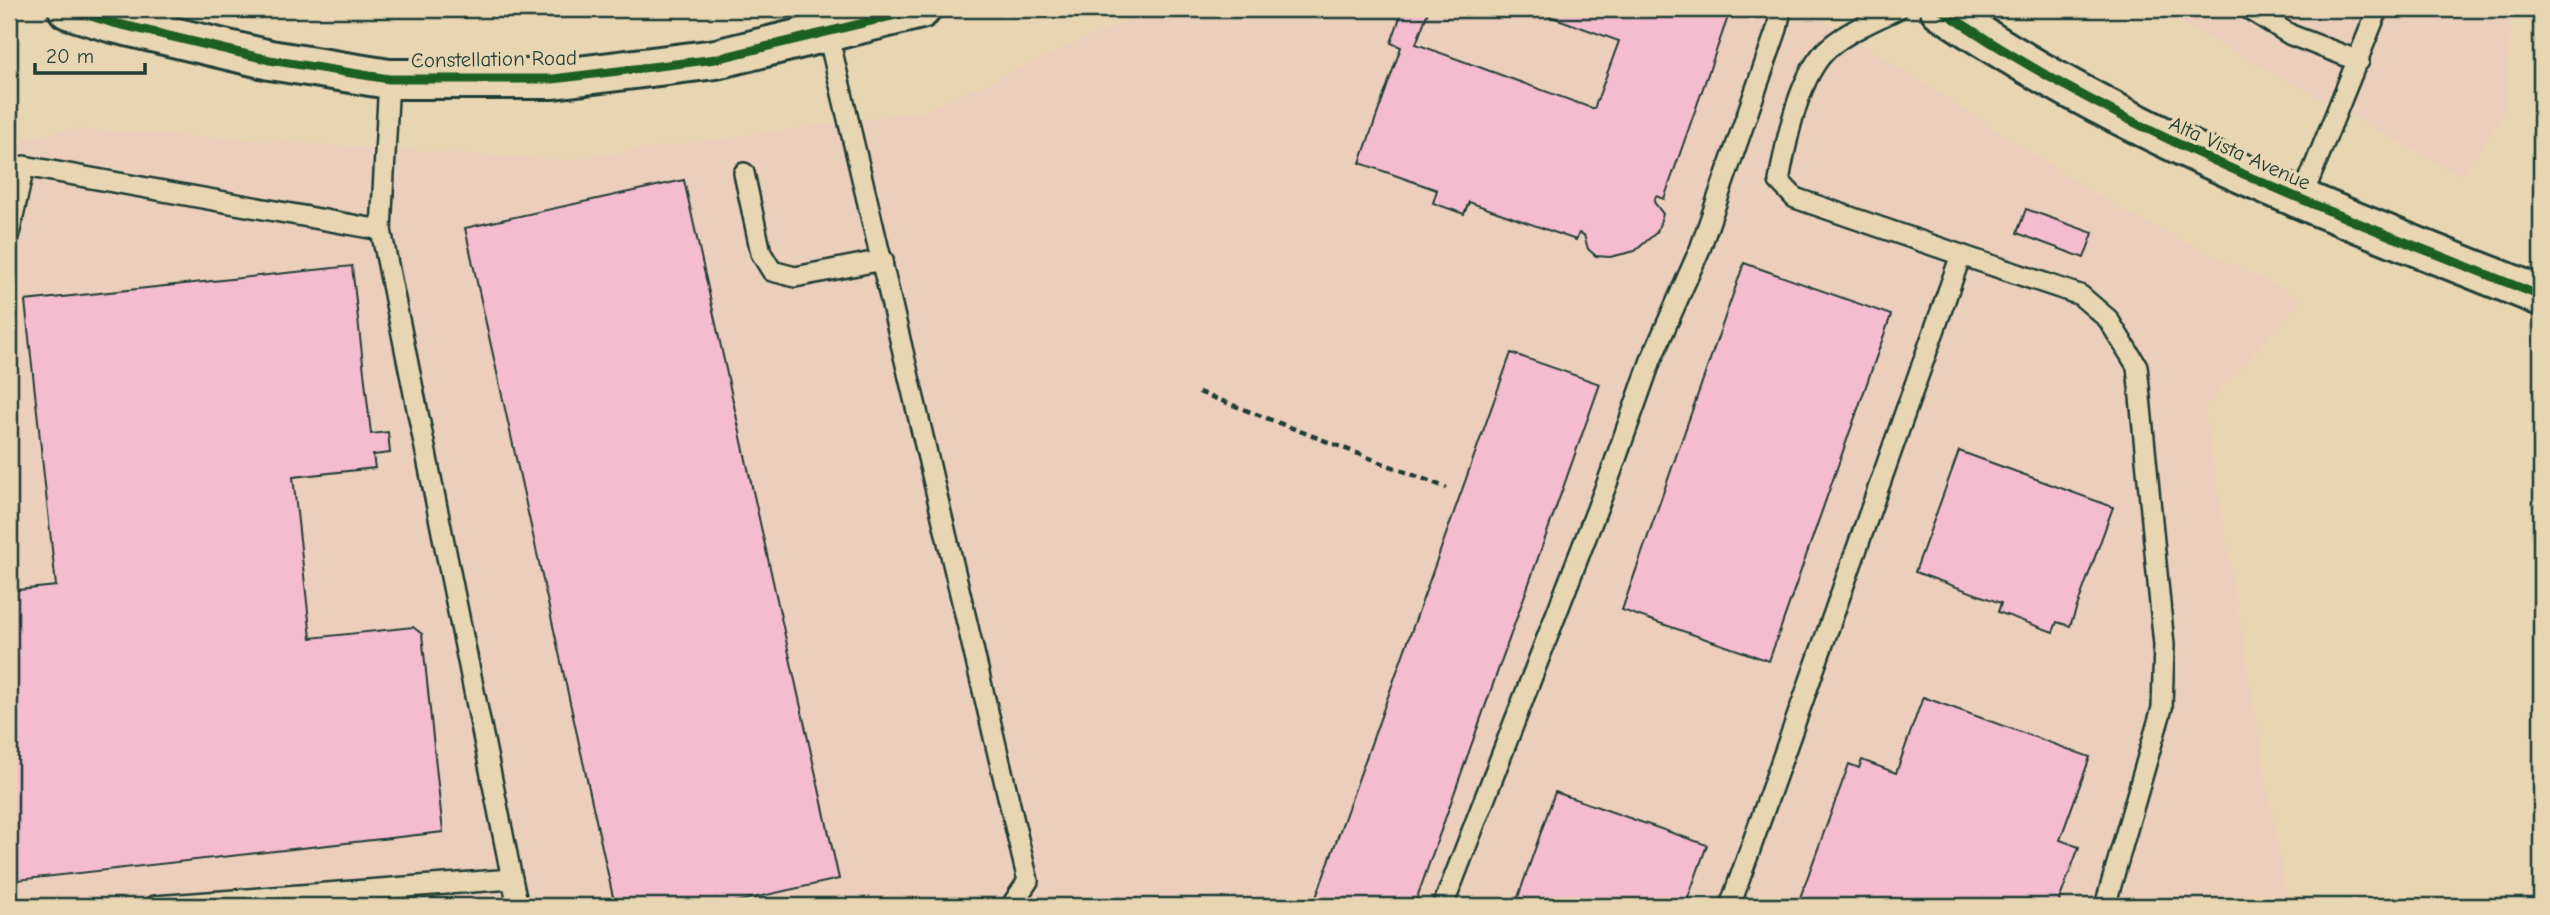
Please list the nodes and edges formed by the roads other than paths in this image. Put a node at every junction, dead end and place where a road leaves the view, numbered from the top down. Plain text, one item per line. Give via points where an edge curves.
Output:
1 (68, 9) edge
2 (921, 9) edge
3 (1781, 9) edge
4 (1898, 9) edge
5 (1940, 9) edge
6 (2249, 9) edge
7 (2378, 9) edge
8 (825, 21) edge
9 (2359, 61) junction
10 (389, 79) junction
11 (744, 173) dead end
12 (2301, 200) junction
13 (381, 230) junction
14 (9, 235) edge
15 (1961, 256) junction
16 (883, 260) junction
17 (2541, 296) edge
18 (512, 879) junction
19 (155, 906) edge
20 (518, 906) edge
21 (1010, 906) edge
22 (1443, 906) edge
23 (1730, 906) edge
24 (2105, 906) edge

1 - 10 street, Constellation Road via 270,60
2 - 8 street, Constellation Road
3 - 22 lane via 1700,249 1651,360
4 - 15 lane via 1831,45 1815,61 1779,181 1796,198
5 - 12 street, Alta Vista Avenue via 2129,121
6 - 9 lane via 2291,36
7 - 9 lane
8 - 10 street, Constellation Road via 716,59 553,79
8 - 16 lane
9 - 12 lane
10 - 13 lane
11 - 16 lane via 761,253 772,271 795,277
12 - 17 street, Alta Vista Avenue
13 - 14 lane via 24,166
13 - 18 lane
15 - 23 lane
15 - 24 lane via 2080,295 2108,319 2137,366 2164,645 2162,708
16 - 21 lane via 1028,881
18 - 19 lane
18 - 20 lane

